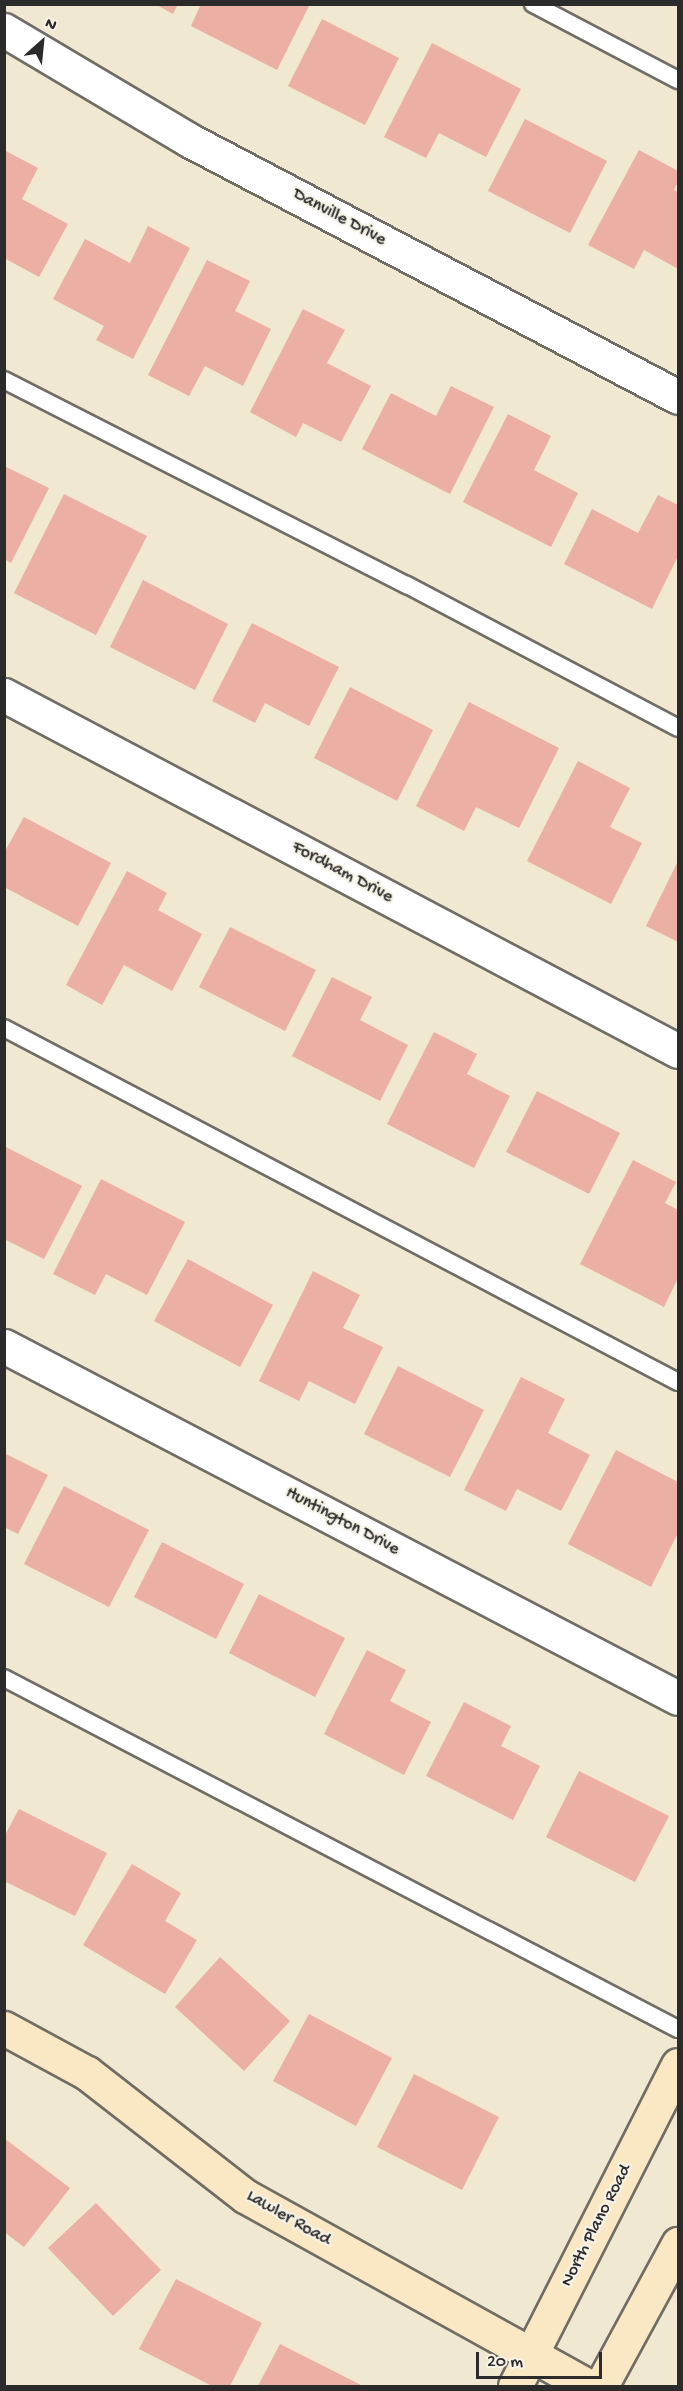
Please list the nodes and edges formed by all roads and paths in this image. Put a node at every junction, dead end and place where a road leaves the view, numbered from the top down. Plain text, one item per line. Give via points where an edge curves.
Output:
1 (533, 4) edge
2 (4, 30) edge
3 (678, 80) edge
4 (4, 380) edge
5 (678, 396) edge
6 (4, 695) edge
7 (678, 728) edge
8 (4, 1028) edge
9 (678, 1051) edge
10 (4, 1346) edge
11 (678, 1382) edge
12 (4, 1678) edge
13 (678, 1698) edge
14 (4, 2028) edge
15 (678, 2029) edge
16 (678, 2065) edge
17 (678, 2244) edge
18 (532, 2356) junction
19 (515, 2386) edge
20 (588, 2386) edge
21 (601, 2386) edge

1 - 3 lane
2 - 5 street, Danville Drive via 189,140
4 - 7 lane
6 - 9 street, Fordham Drive
8 - 11 lane
10 - 13 street, Huntington Drive
12 - 15 lane
14 - 18 street, Lawler Road via 87,2073 245,2196
16 - 18 street, North Plano Road
17 - 21 street
18 - 19 street, North Plano Road
18 - 20 street, Lawler Road

